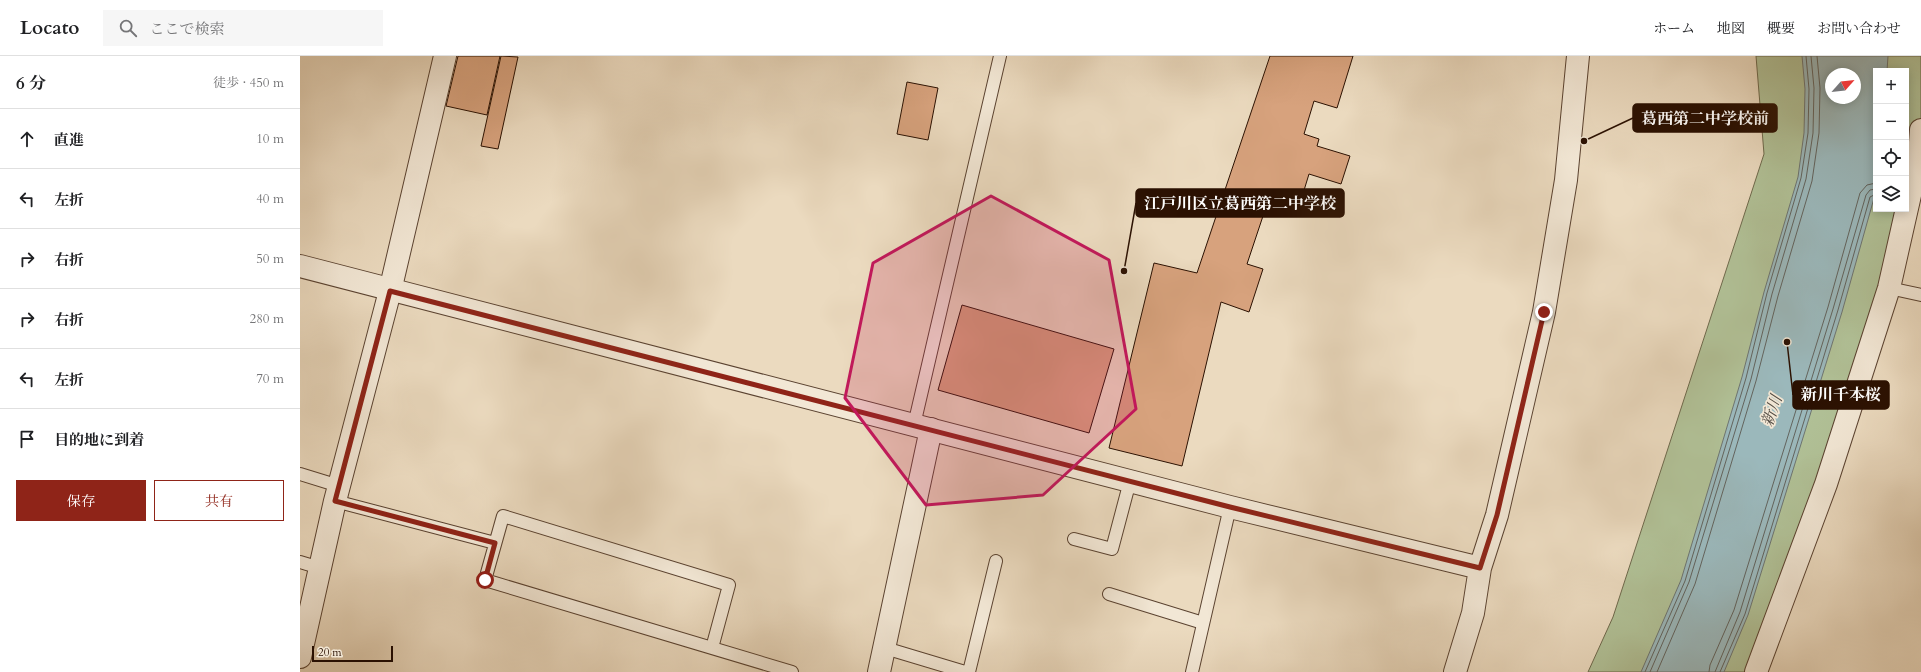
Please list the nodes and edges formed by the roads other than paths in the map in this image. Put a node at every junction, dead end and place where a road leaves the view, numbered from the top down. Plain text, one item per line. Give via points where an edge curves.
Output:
1 (445, 56) edge
2 (1000, 56) edge
3 (1578, 56) edge
4 (1921, 130) edge
5 (300, 266) edge
6 (1889, 288) junction
7 (390, 291) junction
8 (1921, 295) edge
9 (922, 427) junction
10 (300, 474) edge
11 (1130, 481) junction
12 (337, 493) junction
13 (1230, 507) junction
14 (1074, 539) dead end
15 (495, 543) junction
16 (996, 561) dead end
17 (310, 565) edge
18 (1480, 568) junction
19 (1109, 594) dead end
20 (1203, 623) junction
21 (712, 648) junction
22 (885, 648) junction
23 (300, 657) edge
24 (792, 672) edge
25 (879, 672) edge
26 (965, 672) edge
27 (969, 672) edge
28 (1192, 672) edge
29 (1455, 672) edge
30 (1756, 672) edge

1 - 7 street
2 - 9 lane
3 - 18 street via 1566,180 1544,312 1497,515
4 - 6 street via 1919,155
5 - 7 street
6 - 8 lane
6 - 30 street via 1826,484
7 - 9 street
7 - 12 street
9 - 11 street
9 - 22 street
10 - 12 lane
11 - 13 street
11 - 14 lane via 1112,549
12 - 15 lane
12 - 17 street
13 - 18 street
13 - 20 lane
15 - 21 lane via 485,580
15 - 21 lane via 503,516 729,585
16 - 27 lane
17 - 23 street
18 - 29 street via 1473,613
19 - 20 lane
20 - 28 lane
21 - 24 lane
22 - 25 street
22 - 26 lane

